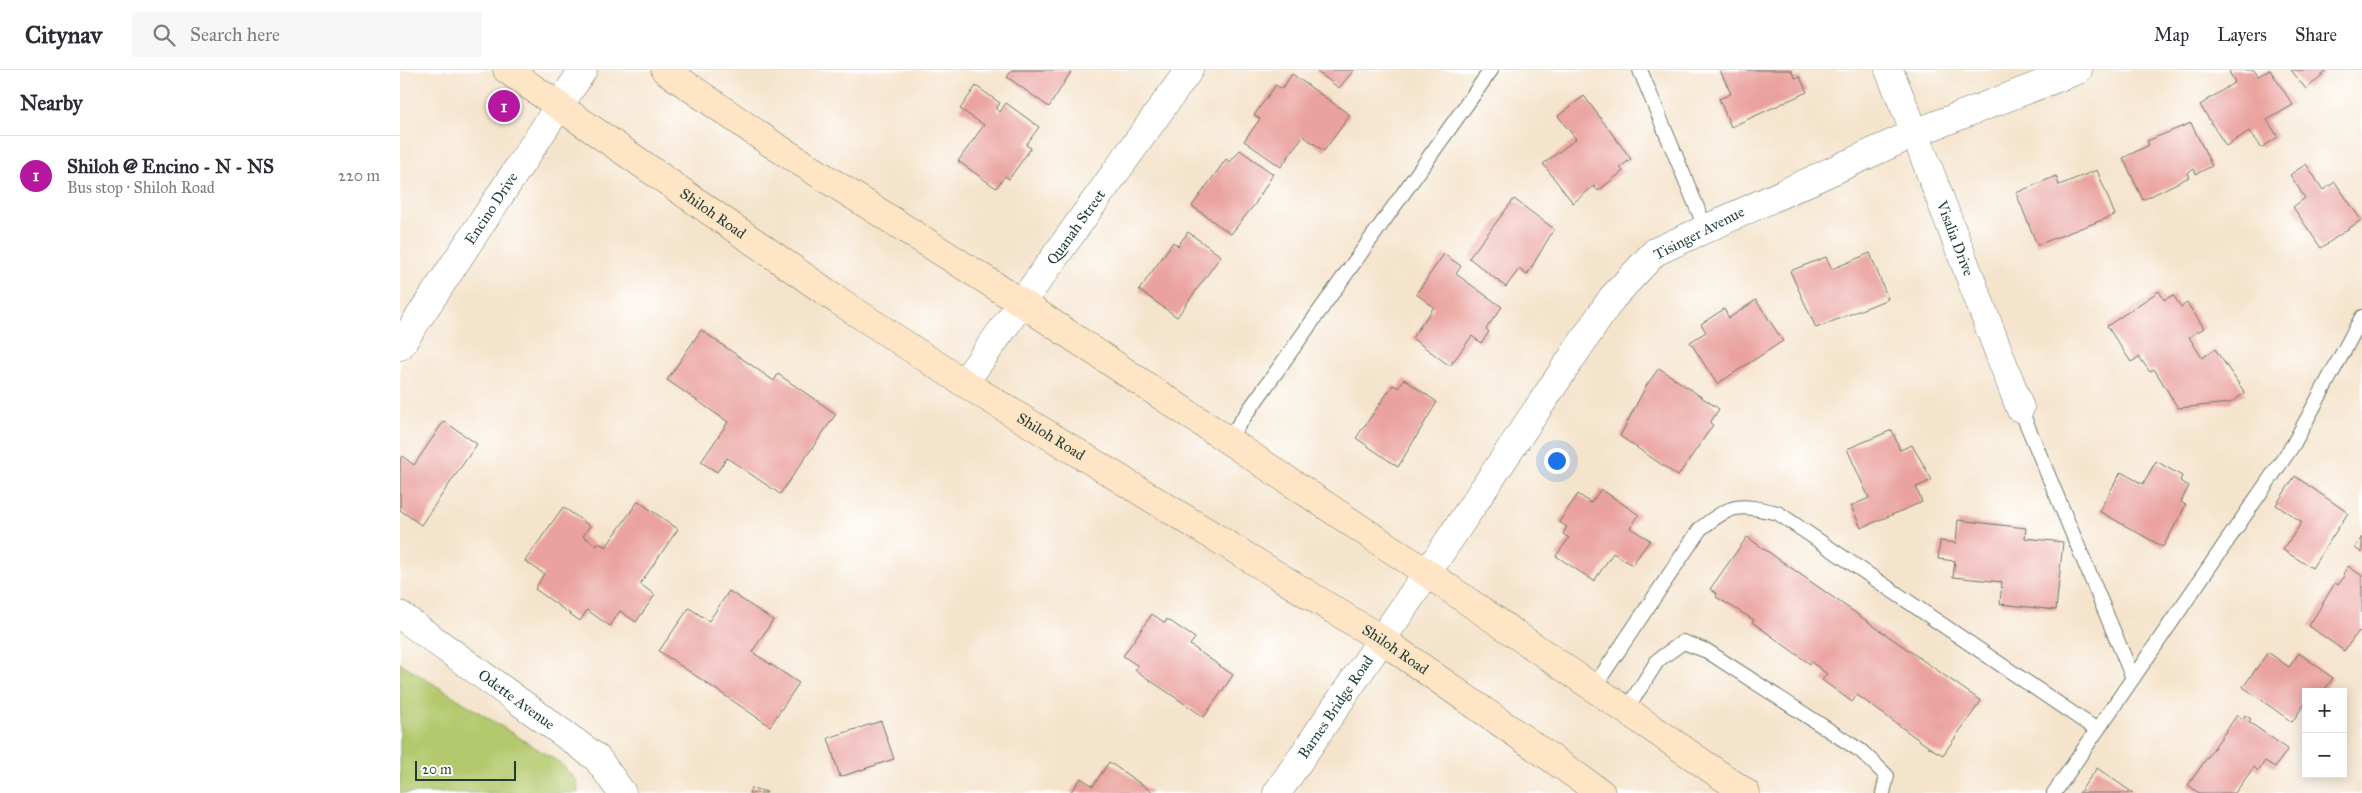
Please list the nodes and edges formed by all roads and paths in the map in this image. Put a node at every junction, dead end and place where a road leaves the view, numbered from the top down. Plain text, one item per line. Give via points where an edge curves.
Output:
1 (508, 70) edge
2 (583, 70) edge
3 (665, 70) edge
4 (1189, 70) edge
5 (1492, 70) edge
6 (1640, 70) edge
7 (1889, 70) edge
8 (2078, 70) edge
9 (560, 105) junction
10 (1915, 132) junction
11 (1704, 228) junction
12 (1022, 303) junction
13 (2362, 317) edge
14 (400, 346) edge
15 (964, 383) junction
16 (2020, 408) joint
17 (1227, 441) junction
18 (1427, 573) junction
19 (400, 615) edge
20 (1381, 638) junction
21 (2133, 678) junction
22 (1594, 687) junction
23 (1626, 710) junction
24 (2097, 730) junction
25 (622, 793) edge
26 (1278, 793) edge
27 (1601, 793) edge
28 (1746, 793) edge
29 (1882, 793) edge
30 (2054, 793) edge

1 - 9 main road, Shiloh Road
2 - 9 street, Encino Drive
3 - 12 main road via 772,144
4 - 12 street, Quanah Street
5 - 17 lane
6 - 11 lane
7 - 10 street, Visalia Drive
8 - 10 street, Tisinger Avenue
9 - 14 street, Encino Drive
9 - 15 main road, Shiloh Road via 839,301
10 - 11 street, Tisinger Avenue
10 - 16 street, Visalia Drive
11 - 18 street, Tisinger Avenue via 1655,252 1612,298
12 - 15 street, Quanah Street
12 - 17 main road
13 - 21 lane via 2293,445
15 - 20 main road, Shiloh Road
16 - 21 lane
17 - 18 main road
18 - 20 street, Barnes Bridge Road
18 - 22 main road
19 - 25 street, Odette Avenue via 597,758
20 - 26 street, Barnes Bridge Road
20 - 27 main road, Shiloh Road
21 - 24 lane
22 - 23 main road
22 - 24 lane via 1700,529 1724,510 1750,506 1778,513
23 - 28 main road
23 - 29 lane via 1658,660 1683,642 1707,652 1861,751 1887,776
24 - 30 lane

